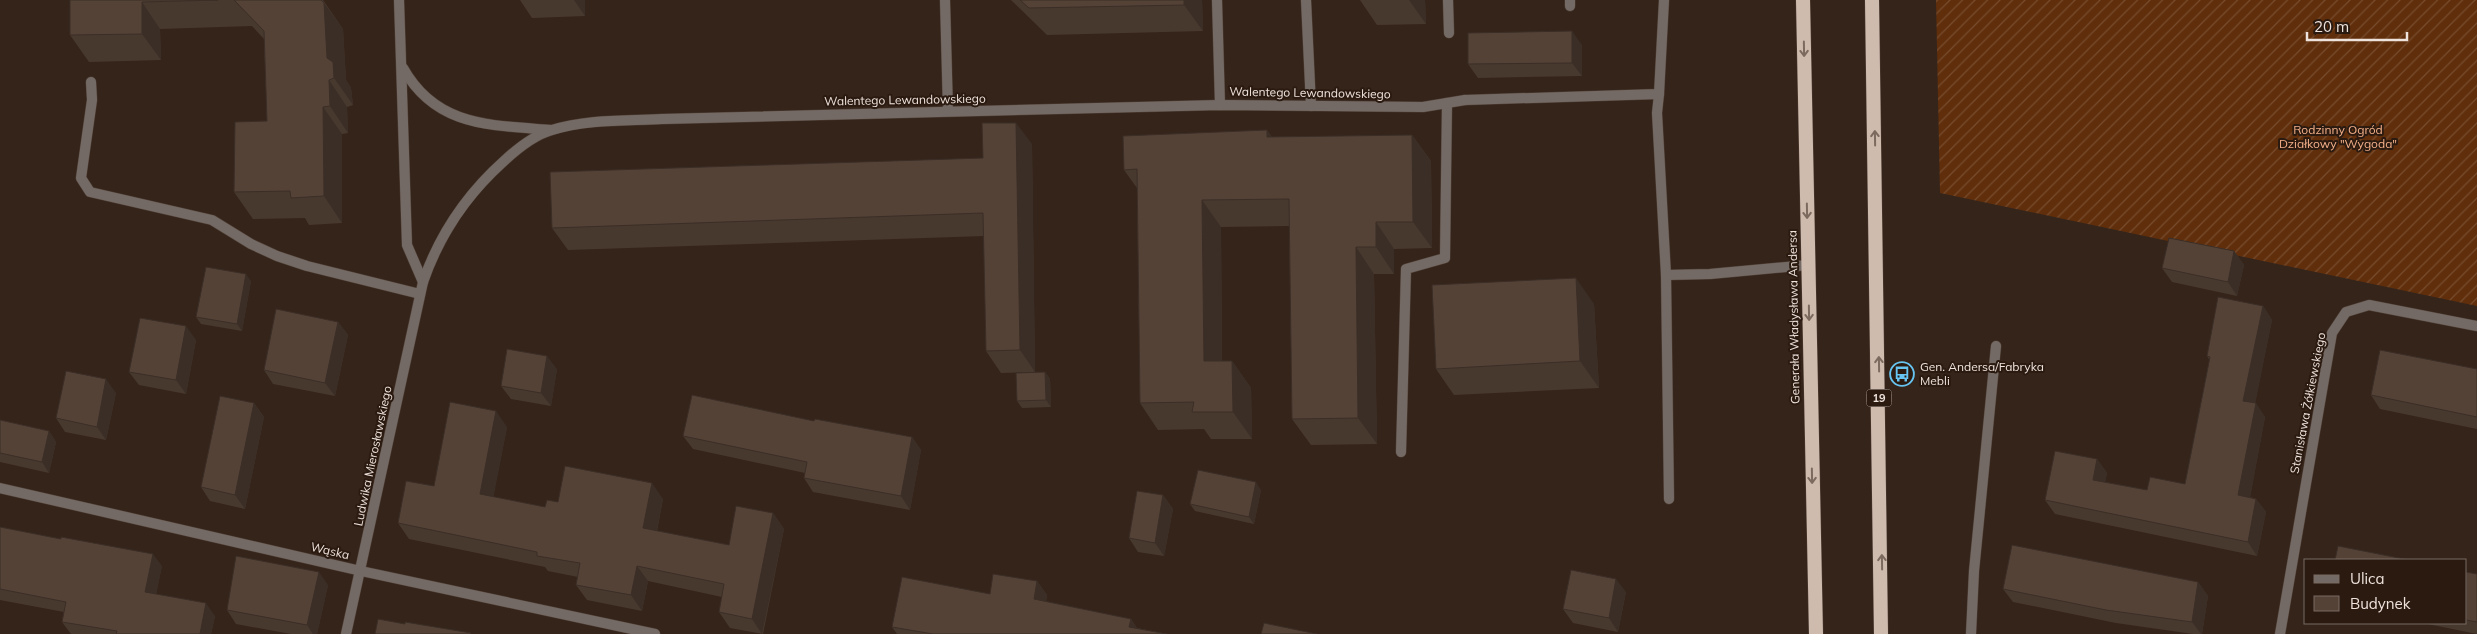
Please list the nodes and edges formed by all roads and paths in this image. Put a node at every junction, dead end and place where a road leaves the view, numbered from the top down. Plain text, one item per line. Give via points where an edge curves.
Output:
1 (399, 0) edge
2 (945, 0) edge
3 (1217, 0) edge
4 (1306, 0) edge
5 (1448, 0) edge
6 (1664, 0) edge
7 (1803, 0) edge
8 (1872, 0) edge
9 (1449, 33) dead end
10 (402, 67) junction
11 (90, 82) dead end
12 (1659, 94) junction
13 (1447, 103) junction
14 (1220, 105) junction
15 (1311, 106) junction
16 (948, 112) junction
17 (551, 130) junction
18 (1808, 265) junction
19 (1666, 275) junction
20 (423, 282) junction
21 (420, 294) junction
22 (2477, 326) edge
23 (1996, 346) dead end
24 (1401, 452) dead end
25 (0, 488) edge
26 (1669, 499) dead end
27 (361, 571) junction
28 (346, 634) edge
29 (655, 634) edge
30 (1816, 634) edge
31 (1883, 634) edge
32 (1971, 634) edge
33 (2280, 634) edge

1 - 10 street
2 - 16 street
3 - 14 street
4 - 15 street
5 - 9 street
6 - 12 street
7 -> 18 highway, Generała Władysława Andersa
31 -> 8 highway, 19
10 - 17 street via 423,96 447,113 491,125
10 - 20 street via 407,245
11 - 21 street via 92,100 81,178 90,192 212,220 250,244 277,256
12 - 13 street, Walentego Lewandowskiego
12 - 19 street
13 - 15 street, Walentego Lewandowskiego via 1423,107
13 - 24 street via 1445,258 1406,269
14 - 15 street, Walentego Lewandowskiego
14 - 16 street, Walentego Lewandowskiego
16 - 17 street, Walentego Lewandowskiego via 662,119 576,124
17 - 20 street, Walentego Lewandowskiego via 516,151 458,209 432,256
18 - 19 street
18 -> 30 highway, Generała Władysława Andersa
19 - 26 street
20 - 21 street, Ludwika Mierosławskiego
21 - 27 street, Ludwika Mierosławskiego
22 - 33 street, Stanisława Żółkiewskiego via 2369,305 2346,312 2332,333
23 - 32 street
25 - 27 street, Wąska
27 - 28 street, Ludwika Mierosławskiego
27 - 29 street, Wąska

